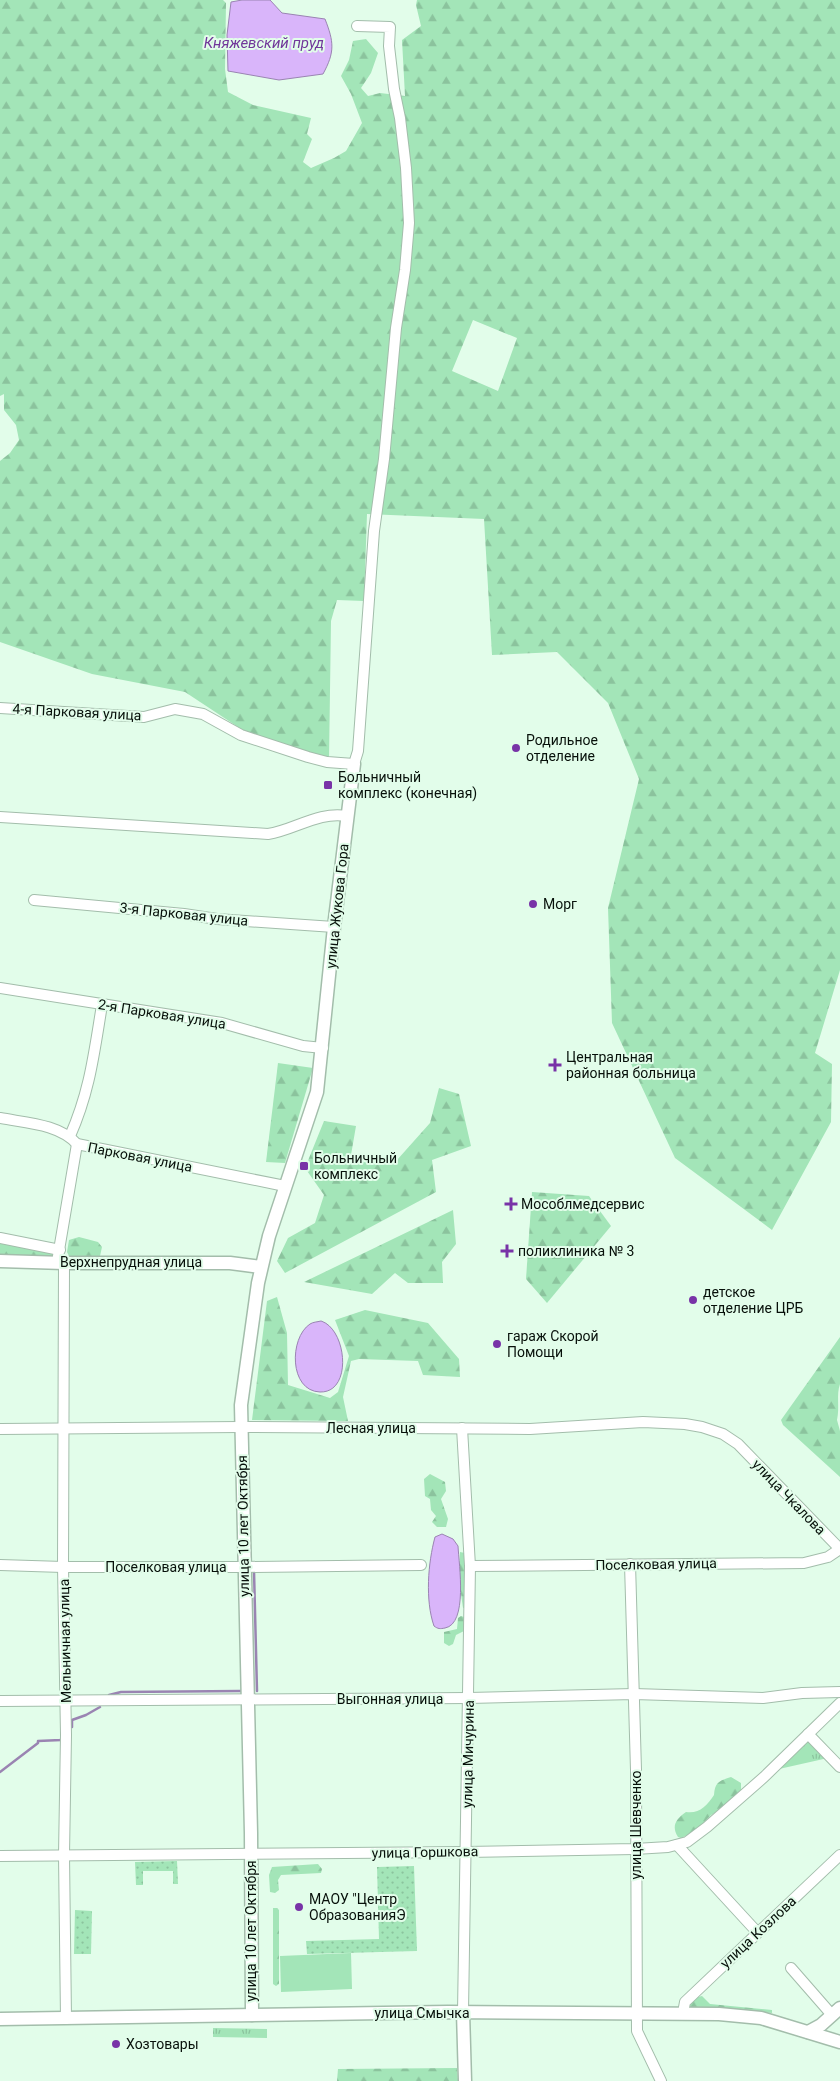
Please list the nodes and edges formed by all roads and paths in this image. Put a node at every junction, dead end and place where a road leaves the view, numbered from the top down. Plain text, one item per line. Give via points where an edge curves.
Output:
1 (357, 26) dead end
2 (0, 708) edge
3 (354, 764) junction
4 (347, 816) junction
5 (0, 817) edge
6 (34, 900) dead end
7 (334, 927) junction
8 (0, 988) edge
9 (102, 1005) junction
10 (323, 1048) junction
11 (0, 1118) edge
12 (70, 1136) junction
13 (77, 1144) junction
14 (285, 1186) junction
15 (0, 1238) edge
16 (60, 1259) junction
17 (0, 1261) edge
18 (261, 1267) junction
19 (240, 1427) junction
20 (462, 1428) junction
21 (0, 1429) edge
22 (63, 1429) junction
23 (738, 1444) joint
24 (840, 1549) edge
25 (421, 1564) dead end
26 (630, 1564) junction
27 (0, 1565) edge
28 (470, 1566) junction
29 (244, 1567) junction
30 (63, 1568) junction
31 (840, 1692) edge
32 (634, 1694) junction
33 (469, 1698) junction
34 (247, 1699) junction
35 (0, 1701) edge
36 (66, 1701) junction
37 (840, 1704) edge
38 (808, 1734) junction
39 (840, 1767) edge
40 (677, 1845) junction
41 (635, 1849) junction
42 (466, 1852) junction
43 (251, 1854) junction
44 (64, 1855) junction
45 (840, 1855) edge
46 (0, 1856) edge
47 (757, 1932) junction
48 (791, 1968) dead end
49 (836, 2011) edge
50 (463, 2012) junction
51 (683, 2013) junction
52 (637, 2014) junction
53 (252, 2015) junction
54 (0, 2019) edge
55 (66, 2019) junction
56 (808, 2032) junction
57 (840, 2042) edge
58 (465, 2081) edge
59 (661, 2081) edge

1 - 3 street via 390,27 409,223 374,530 358,751
2 - 3 street, 4-я Парковая улица via 144,716 175,709 203,714 241,734 308,757
3 - 4 street, улица Жукова Гора
4 - 5 street via 312,819 268,834
4 - 7 street, улица Жукова Гора
6 - 7 street, 3-я Парковая улица
7 - 10 street, улица Жукова Гора
8 - 9 street, 2-я Парковая улица
9 - 10 street, 2-я Парковая улица via 222,1023 303,1046
9 - 12 street via 90,1080
10 - 14 street, улица 10 лет Октября via 317,1092
11 - 12 street, Парковая улица via 49,1128
12 - 13 street, Парковая улица
13 - 14 street, Парковая улица
13 - 16 street, Мельничная улица
14 - 18 street, улица 10 лет Октября
15 - 16 street
16 - 17 street, Верхнепрудная улица
16 - 18 street, Верхнепрудная улица via 206,1262
16 - 22 street, Мельничная улица
18 - 19 street, улица 10 лет Октября via 245,1366
19 - 20 street, Лесная улица
19 - 22 street, Лесная улица
19 - 29 street, улица 10 лет Октября
20 - 23 street, Лесная улица via 530,1429 643,1422 685,1424 723,1434
20 - 28 street, улица Мичурина
21 - 22 street, Лесная улица
22 - 30 street, Мельничная улица
23 - 24 street, улица Чкалова
24 - 26 street, Поселковая улица via 828,1557 804,1562
25 - 29 street, Поселковая улица
26 - 28 street, Поселковая улица
26 - 32 street, улица Шевченко
27 - 30 street, Поселковая улица
28 - 33 street, улица Мичурина
29 - 30 street, Поселковая улица
29 - 34 street, улица 10 лет Октября
30 - 36 street, Мельничная улица
31 - 32 street, Выгонная улица via 764,1698
32 - 33 street, Выгонная улица
32 - 41 street, улица Шевченко
33 - 34 street, Выгонная улица
33 - 42 street, улица Мичурина
34 - 36 street, Выгонная улица
34 - 43 street, улица 10 лет Октября
35 - 36 street, Выгонная улица
36 - 44 street, Мельничная улица
37 - 38 street, улица Горшкова
38 - 39 street
38 - 40 street, улица Горшкова via 707,1827 687,1842
40 - 41 street, улица Горшкова
40 - 47 street
41 - 42 street, улица Горшкова
41 - 52 street, улица Шевченко
42 - 43 street, улица Горшкова
42 - 50 street, улица Мичурина
43 - 44 street, улица Горшкова
43 - 53 street, улица 10 лет Октября
44 - 46 street, улица Горшкова
44 - 55 street, Мельничная улица
45 - 47 street, улица Козлова
47 - 51 street, улица Козлова via 685,2002
48 - 49 street
49 - 56 street
50 - 52 street, улица Смычка
50 - 53 street, улица Смычка
50 - 58 street, улица Мичурина
51 - 52 street, улица Смычка
51 - 56 street, улица Смычка via 762,2018
52 - 59 street, улица Шевченко via 637,2031
53 - 55 street, улица Смычка
54 - 55 street, улица Смычка
56 - 57 street, улица Смычка

